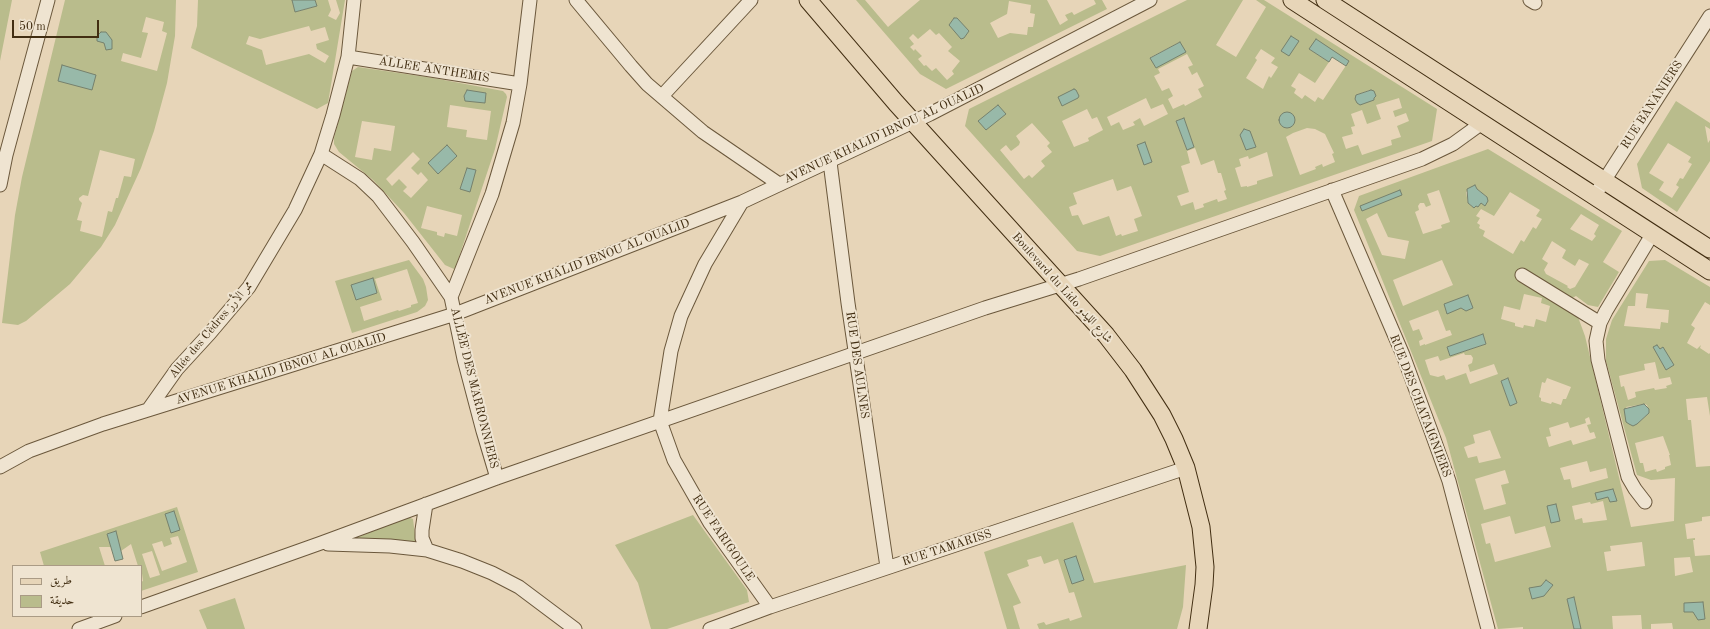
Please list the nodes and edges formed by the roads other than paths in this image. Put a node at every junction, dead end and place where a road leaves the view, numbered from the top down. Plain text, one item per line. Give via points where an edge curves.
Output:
1 (48, 0) edge
2 (354, 0) edge
3 (530, 0) edge
4 (576, 0) edge
5 (751, 0) edge
6 (808, 0) edge
7 (1150, 0) edge
8 (1292, 0) edge
9 (1325, 0) edge
10 (1710, 16) edge
11 (348, 57) junction
12 (520, 84) junction
13 (662, 96) junction
14 (913, 121) junction
15 (1482, 123) junction
16 (320, 154) junction
17 (830, 162) junction
18 (779, 184) junction
19 (0, 185) edge
20 (1600, 188) junction
21 (1332, 190) junction
22 (742, 202) junction
23 (1653, 233) junction
24 (1710, 249) edge
25 (1710, 271) edge
26 (1522, 274) dead end
27 (1059, 283) junction
28 (451, 297) junction
29 (455, 314) junction
30 (1600, 323) junction
31 (856, 353) junction
32 (148, 410) junction
33 (660, 421) junction
34 (0, 466) edge
35 (1186, 468) junction
36 (497, 478) junction
37 (1645, 502) dead end
38 (426, 504) junction
39 (321, 544) junction
40 (427, 550) junction
41 (887, 567) junction
42 (142, 607) edge
43 (770, 607) junction
44 (112, 617) edge
45 (569, 627) edge
46 (79, 629) edge
47 (710, 629) edge
48 (1198, 629) edge
49 (1488, 629) edge

1 - 19 street
2 - 11 street, Allée des Cèdres ممر الأرز
3 - 12 street, ALLÉE DES MARRONNIERS
4 - 13 street via 647,84
5 - 13 street
6 - 14 main road, Boulevard du Lido شارع الليدو
7 - 14 street, AVENUE KHALID IBNOU AL OUALID
8 - 15 main road
9 - 20 main road
10 - 20 street, RUE BANANIERS
11 - 12 street, ALLEE ANTHEMIS
11 - 16 street, Allée des Cèdres ممر الأرز
12 - 28 street, ALLÉE DES MARRONNIERS via 513,123 492,194
13 - 18 street via 703,132
14 - 17 street, AVENUE KHALID IBNOU AL OUALID
14 - 27 main road, Boulevard du Lido شارع الليدو
15 - 20 main road
15 - 21 street via 1453,144 1422,159
16 - 28 street, ALLÉE DES MARRONNIERS via 360,179 378,196
16 - 32 street, Allée des Cèdres ممر الأرز via 295,210 249,287 177,369
17 - 18 street, AVENUE KHALID IBNOU AL OUALID
17 - 31 street, RUE DES AULNES
18 - 22 street, AVENUE KHALID IBNOU AL OUALID
20 - 23 main road
20 - 24 main road
21 - 27 street
21 - 49 street, RUE DES CHATAIGNIERS via 1402,355 1449,481
22 - 29 street, AVENUE KHALID IBNOU AL OUALID
22 - 33 street, RUE FARIGOULE via 705,264 682,316 671,351
23 - 25 main road
23 - 30 street
26 - 30 street
27 - 31 street
27 - 35 main road, Boulevard du Lido شارع الليدو via 1106,335 1148,392 1174,439
28 - 29 street, ALLÉE DES MARRONNIERS
29 - 32 street, AVENUE KHALID IBNOU AL OUALID
29 - 36 street, ALLÉE DES MARRONNIERS
30 - 37 street via 1596,341 1598,360 1628,477
31 - 33 street
31 - 41 street, RUE DES AULNES
32 - 34 street, AVENUE KHALID IBNOU AL OUALID via 60,439
33 - 36 street
33 - 43 street, RUE FARIGOULE via 674,460 710,523
35 - 41 street, RUE TAMARISS
35 - 48 main road, Boulevard du Lido شارع الليدو via 1199,513 1204,548 1204,585
36 - 38 street
38 - 39 street
38 - 40 street via 422,534
39 - 40 street
39 - 42 street
40 - 45 street via 492,573 519,587
41 - 43 street, RUE TAMARISS
43 - 47 street, RUE TAMARISS
44 - 46 street

